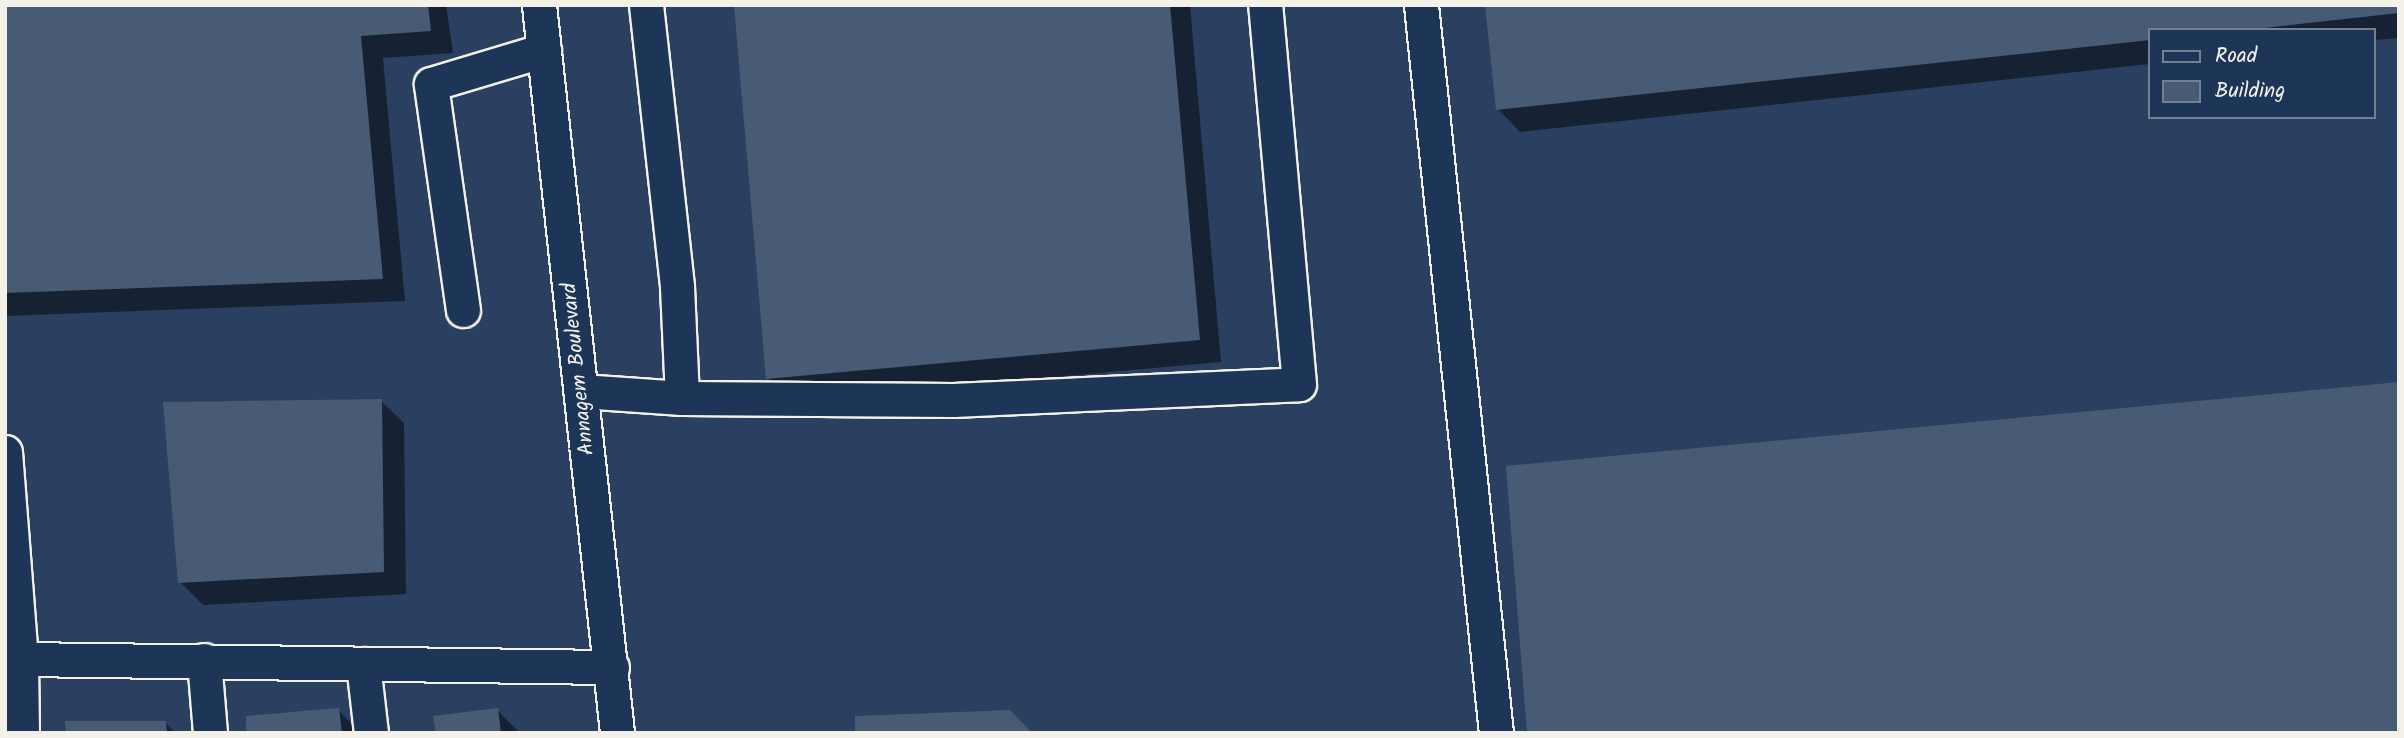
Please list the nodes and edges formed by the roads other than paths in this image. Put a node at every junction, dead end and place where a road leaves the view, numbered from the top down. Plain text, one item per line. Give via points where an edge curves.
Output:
1 (539, 5) edge
2 (646, 5) edge
3 (1265, 5) edge
4 (1421, 5) edge
5 (544, 50) junction
6 (463, 310) dead end
7 (581, 390) junction
8 (682, 398) junction
9 (5, 452) edge
10 (20, 659) junction
11 (204, 660) junction
12 (363, 664) junction
13 (612, 667) junction
14 (22, 733) edge
15 (210, 733) edge
16 (371, 733) edge
17 (617, 733) edge
18 (1496, 733) edge

1 - 5 street, Annagem Boulevard
2 - 8 street via 677,287
3 - 8 street via 1298,384 953,400
4 - 18 street
5 - 6 street via 431,84
5 - 7 street, Annagem Boulevard
7 - 8 street
7 - 13 street, Annagem Boulevard
9 - 10 street
10 - 11 street
10 - 14 street
11 - 12 street
11 - 15 street
12 - 13 street
12 - 16 street
13 - 17 street, Annagem Boulevard

